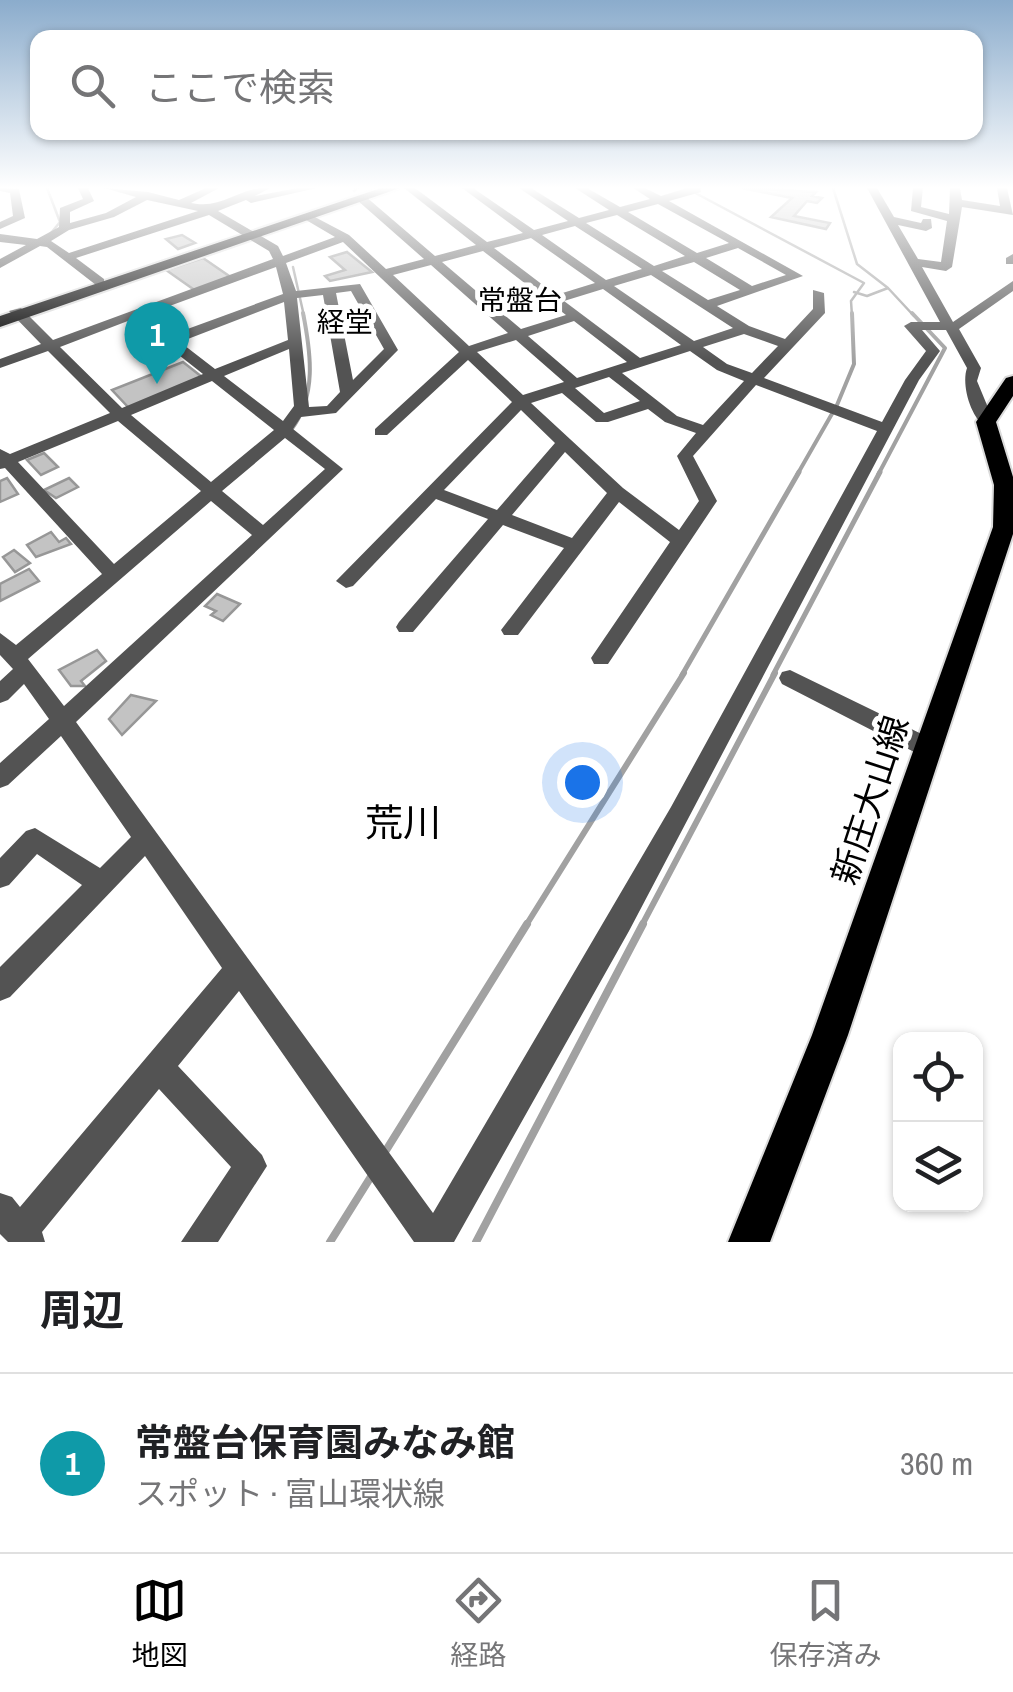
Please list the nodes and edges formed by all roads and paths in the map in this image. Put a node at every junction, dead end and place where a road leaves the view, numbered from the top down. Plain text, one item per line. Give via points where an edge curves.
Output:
1 (34, 246) edge
2 (49, 246) edge
3 (102, 246) edge
4 (213, 246) edge
5 (215, 246) edge
6 (266, 246) edge
7 (323, 246) edge
8 (355, 246) edge
9 (417, 246) edge
10 (481, 246) edge
11 (486, 246) edge
12 (551, 246) edge
13 (611, 246) edge
14 (677, 246) edge
15 (733, 246) edge
16 (743, 246) edge
17 (904, 246) edge
18 (949, 246) edge
19 (68, 257) junction
20 (696, 257) junction
21 (432, 259) junction
22 (913, 262) junction
23 (282, 263) junction
24 (0, 264) edge
25 (650, 271) junction
26 (386, 273) junction
27 (100, 282) junction
28 (605, 284) junction
29 (1013, 285) edge
30 (329, 290) junction
31 (750, 290) junction
32 (818, 294) dead end
33 (291, 295) junction
34 (556, 299) junction
35 (1013, 302) edge
36 (705, 305) junction
37 (136, 315) junction
38 (9, 316) edge
39 (578, 316) junction
40 (941, 324) junction
41 (744, 328) junction
42 (520, 335) junction
43 (961, 339) junction
44 (169, 342) junction
45 (294, 342) junction
46 (692, 345) junction
47 (789, 345) junction
48 (50, 346) junction
49 (470, 350) junction
50 (637, 363) junction
51 (0, 364) edge
52 (612, 372) junction
53 (213, 375) junction
54 (752, 378) junction
55 (1013, 382) edge
56 (569, 386) junction
57 (348, 392) junction
58 (521, 402) junction
59 (650, 403) junction
60 (298, 413) junction
61 (120, 415) junction
62 (986, 422) junction
63 (284, 430) junction
64 (888, 430) junction
65 (706, 431) junction
66 (381, 432) dead end
67 (564, 443) junction
68 (2, 460) edge
69 (213, 490) junction
70 (433, 492) junction
71 (617, 492) junction
72 (500, 517) junction
73 (264, 536) junction
74 (680, 540) junction
75 (576, 546) junction
76 (112, 573) junction
77 (346, 582) dead end
78 (406, 627) dead end
79 (511, 630) dead end
80 (13, 656) edge
81 (601, 658) dead end
82 (790, 678) dead end
83 (0, 694) edge
84 (62, 721) junction
85 (928, 748) junction
86 (0, 778) edge
87 (146, 838) junction
88 (0, 876) edge
89 (101, 883) junction
90 (239, 968) junction
91 (0, 988) edge
92 (159, 1067) junction
93 (17, 1228) edge
94 (198, 1242) edge
95 (435, 1242) edge
96 (750, 1242) edge

1 - 24 street
2 - 19 street
3 - 19 street
4 - 27 main road
5 - 38 main road
6 - 23 street
7 - 23 street
8 - 26 street
9 - 21 street
10 - 21 street
11 - 34 street
12 - 28 street
13 - 25 street
14 - 20 street
15 - 20 street
16 - 31 street via 797,276
17 - 22 street
18 - 22 street via 946,267
19 - 27 street
20 - 25 street
20 - 31 street
21 - 26 street
21 - 42 street
22 - 40 street
23 - 33 street
23 - 37 street
25 - 28 street
25 - 36 street
26 - 49 street
27 - 38 main road
28 - 34 street
28 - 46 street
29 - 40 street via 956,326
30 - 33 street
30 - 57 street
30 - 57 street via 355,287 390,350
31 - 36 street
32 - 47 street via 820,310
33 - 44 street
33 - 45 street
34 - 39 street
35 - 43 street
36 - 41 street
37 - 44 street
37 - 48 street
38 - 48 street
39 - 42 street
39 - 50 street
40 - 43 street
40 - 64 street via 911,326 933,351
41 - 46 street
41 - 47 street
42 - 49 street
42 - 56 street
43 - 62 street
44 - 53 street
45 - 53 street
45 - 60 street
46 - 50 street
46 - 54 street
47 - 54 street
48 - 51 street
48 - 61 street
49 - 58 street
49 - 66 street
50 - 52 street
52 - 56 street
52 - 59 street
53 - 61 street
53 - 63 street
54 - 64 street
54 - 65 street
55 - 62 main road
56 - 58 street
56 - 59 street via 602,420
57 - 60 street via 331,410
58 - 67 street
58 - 70 street
59 - 65 street
60 - 63 street
61 - 68 street
61 - 69 street
62 - 85 main road, 新庄大山線 via 1004,485 1004,527
63 - 69 street
63 - 73 street via 336,469
64 - 95 street
65 - 74 street via 686,456 708,501
67 - 71 street
67 - 72 street
68 - 76 street
69 - 73 street
69 - 76 street
70 - 72 street
70 - 77 street
71 - 74 street
71 - 75 street
72 - 75 street
72 - 78 street
73 - 84 street
74 - 81 street
75 - 79 street
76 - 80 street
80 - 83 street
80 - 84 street
82 - 85 street
84 - 86 street
84 - 87 street
85 - 96 main road, 新庄大山線
87 - 89 street
87 - 90 street
88 - 89 street via 36,839
89 - 91 street
90 - 92 street
90 - 95 street
92 - 93 street
92 - 94 street via 251,1166

